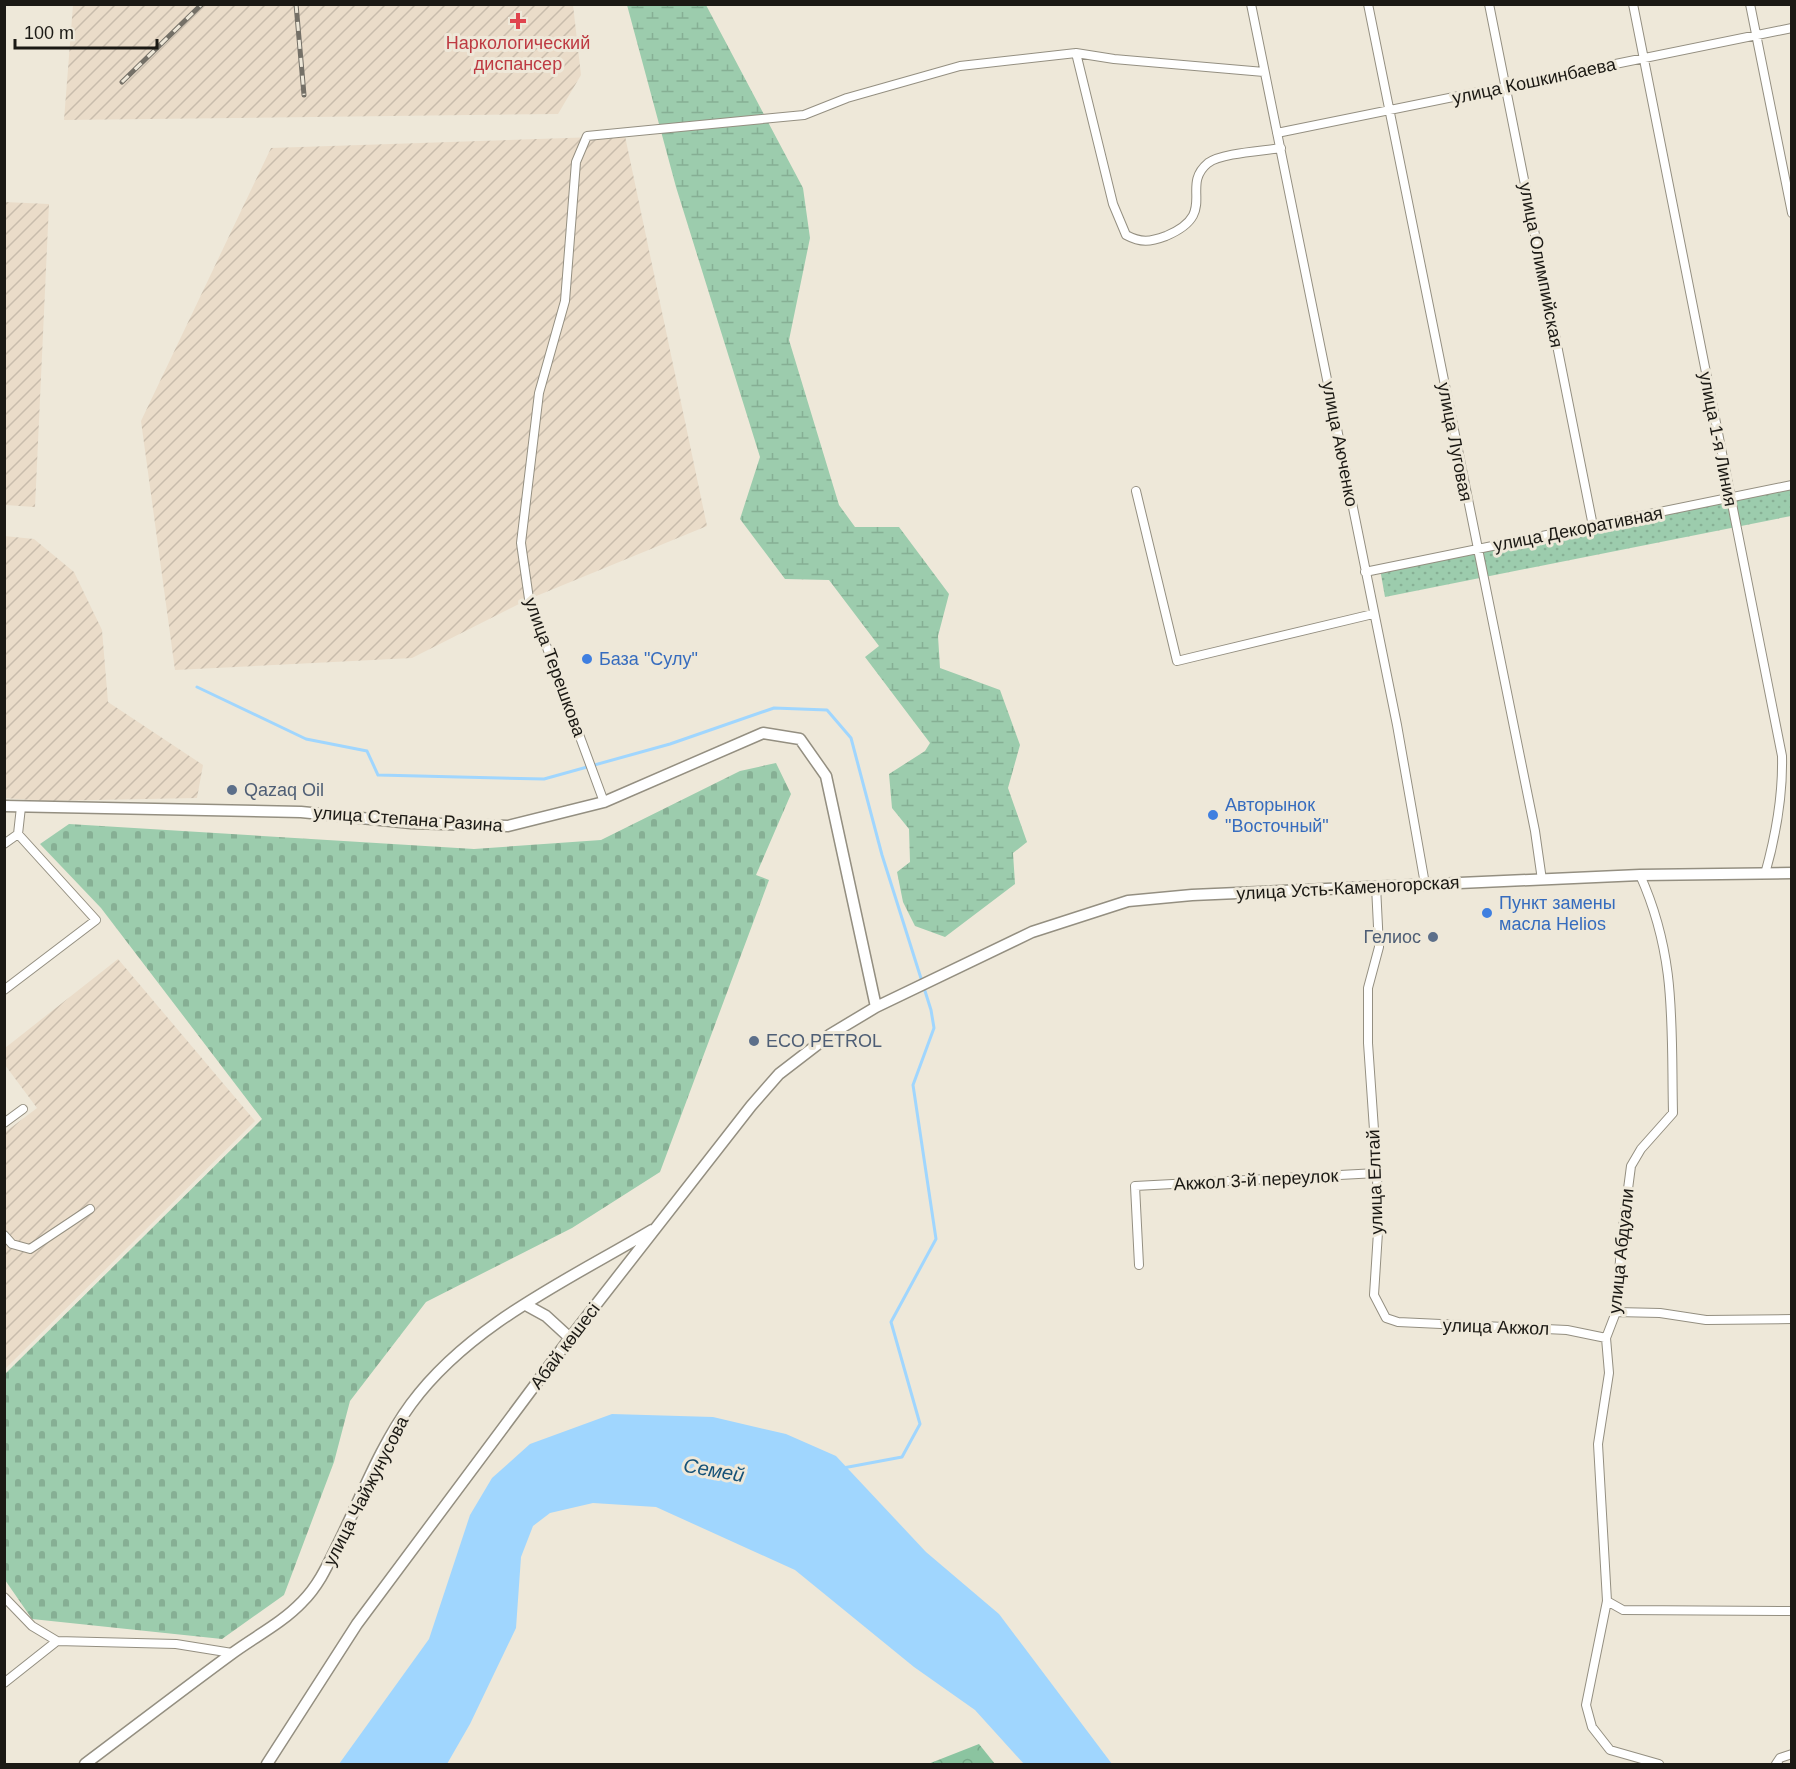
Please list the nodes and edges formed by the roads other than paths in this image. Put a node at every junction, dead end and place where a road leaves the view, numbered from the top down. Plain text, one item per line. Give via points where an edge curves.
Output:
1 (1251, 4) edge
2 (1368, 4) edge
3 (1490, 4) edge
4 (1633, 4) edge
5 (1750, 4) edge
6 (1791, 28) edge
7 (1756, 35) junction
8 (1076, 52) junction
9 (1644, 58) junction
10 (1264, 72) junction
11 (1506, 88) junction
12 (1389, 110) junction
13 (1277, 133) junction
14 (1281, 148) junction
15 (1791, 213) edge
16 (1791, 485) edge
17 (1136, 491) dead end
18 (1730, 498) junction
19 (1593, 525) junction
20 (1477, 549) junction
21 (1365, 572) junction
22 (1373, 614) junction
23 (604, 802) junction
24 (4, 806) edge
25 (21, 807) junction
26 (18, 834) junction
27 (4, 844) edge
28 (1791, 873) edge
29 (1640, 874) junction
30 (1765, 874) junction
31 (1542, 880) junction
32 (1425, 884) junction
33 (1376, 886) junction
34 (922, 986) joint
35 (4, 990) edge
36 (876, 1007) junction
37 (23, 1109) dead end
38 (4, 1123) edge
39 (1377, 1173) junction
40 (90, 1209) dead end
41 (657, 1227) junction
42 (4, 1234) edge
43 (1139, 1265) dead end
44 (526, 1305) junction
45 (1616, 1312) junction
46 (1386, 1318) joint
47 (1791, 1319) edge
48 (570, 1338) junction
49 (1606, 1338) junction
50 (4, 1597) edge
51 (1607, 1601) junction
52 (1791, 1611) edge
53 (57, 1641) junction
54 (232, 1653) junction
55 (4, 1683) edge
56 (1791, 1754) edge
57 (85, 1764) edge
58 (267, 1764) edge
59 (1659, 1764) edge
60 (1776, 1764) edge

1 - 10 street, улица Аюченко
2 - 12 street, улица Луговая
3 - 11 street, улица Олимпийская
4 - 9 street, улица 1-я Линия
5 - 7 street
6 - 7 street, улица Кошкинбаева
7 - 9 street, улица Кошкинбаева
7 - 15 street
8 - 10 street
8 - 14 street via 1113,204 1126,235 1136,240 1151,242 1181,230 1192,219 1197,202 1196,181 1201,170 1214,159
8 - 23 street, улица Терешкова via 960,66 848,98 804,115 587,135 576,162 565,301 539,393 521,543 529,599
9 - 11 street, улица Кошкинбаева
9 - 18 street, улица 1-я Линия
10 - 13 street, улица Аюченко
11 - 12 street, улица Кошкинбаева
11 - 19 street, улица Олимпийская
12 - 13 street, улица Кошкинбаева
12 - 20 street, улица Луговая
13 - 14 street, улица Аюченко
14 - 21 street, улица Аюченко
16 - 18 street, улица Декоративная
17 - 22 street via 1177,661
18 - 19 street, улица Декоративная
18 - 30 street, улица 1-я Линия via 1782,756 1776,838
19 - 20 street, улица Декоративная
20 - 21 street, улица Декоративная
20 - 31 street, улица Луговая
21 - 22 street, улица Аюченко
22 - 32 street, улица Аюченко
23 - 25 main road, улица Степана Разина via 508,826 411,823 301,812
23 - 36 main road, улица Степана Разина via 763,733 800,739 826,776
24 - 25 main road, улица Степана Разина
25 - 26 street
26 - 27 street
26 - 35 street via 96,920
28 - 30 main road, улица Усть-Каменогорская
29 - 30 main road, улица Усть-Каменогорская
29 - 31 main road, улица Усть-Каменогорская
29 - 45 street, улица Абдуали via 1657,914 1670,976 1674,1113 1630,1166
31 - 32 main road, улица Усть-Каменогорская
32 - 33 main road, улица Усть-Каменогорская
33 - 34 main road, улица Усть-Каменогорская via 1128,901 1042,927
33 - 39 street, улица Елтай via 1379,947 1368,988 1368,1043
34 - 36 main road, Абай көшесі
36 - 41 main road, Абай көшесі via 831,1034 779,1074
37 - 38 street
39 - 43 street, Акжол 3-й переулок via 1135,1185
39 - 46 street, улица Елтай via 1374,1295
40 - 42 street via 30,1249 12,1244
41 - 44 main road, улица Чайжунусова
41 - 48 main road, Абай көшесі
44 - 48 main road via 546,1316
44 - 54 main road, улица Чайжунусова via 451,1358 411,1404 381,1453 322,1577 278,1624
45 - 47 street via 1706,1320
45 - 49 street, улица Абдуали
46 - 49 street, улица Акжол via 1439,1325 1567,1329
48 - 58 main road, Абай көшесі via 357,1624
49 - 51 street, улица Абдуали via 1609,1373 1598,1444
50 - 53 street via 32,1626
51 - 52 street via 1623,1610
51 - 59 street, улица Абдуали via 1586,1704 1592,1727 1610,1750
53 - 54 street via 176,1644
53 - 55 street
54 - 57 main road, улица Чайжунусова
56 - 60 street

